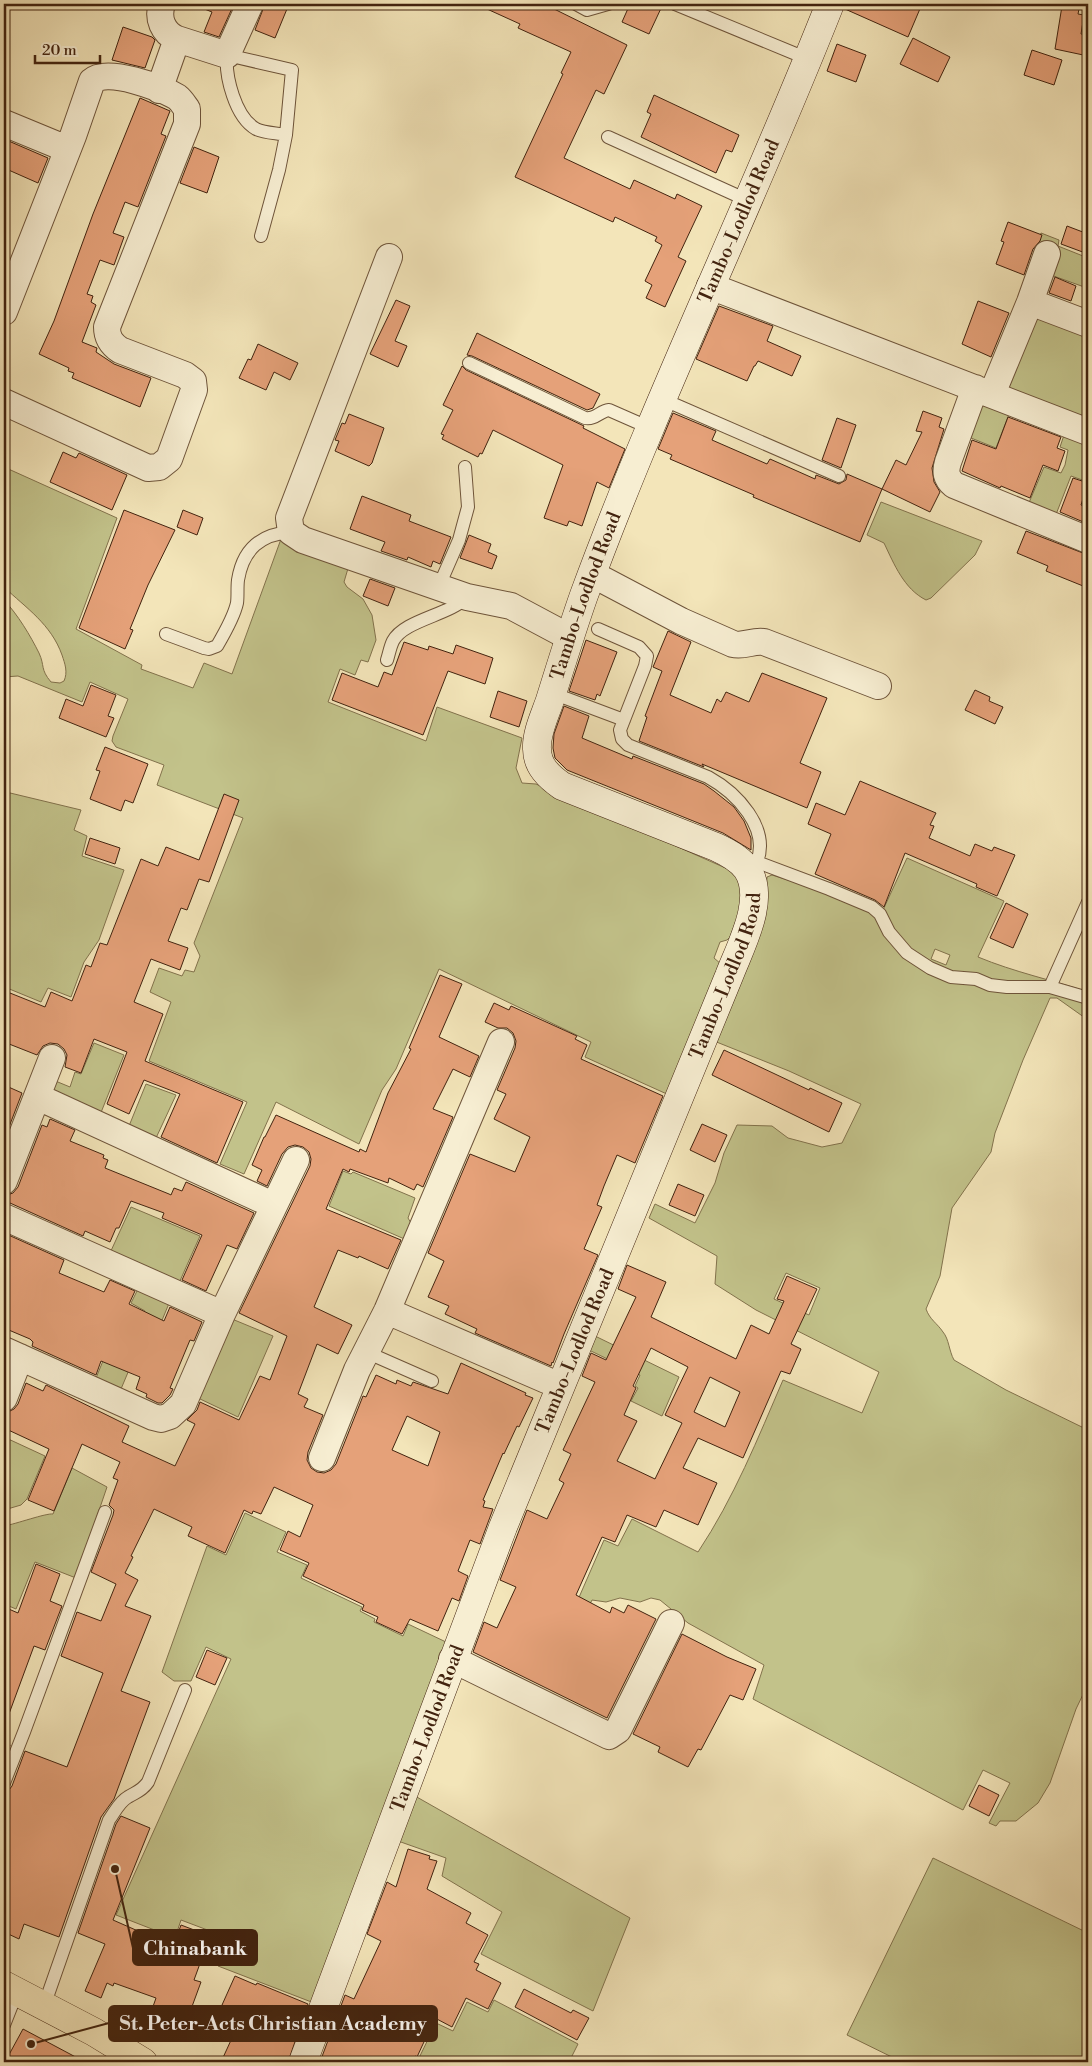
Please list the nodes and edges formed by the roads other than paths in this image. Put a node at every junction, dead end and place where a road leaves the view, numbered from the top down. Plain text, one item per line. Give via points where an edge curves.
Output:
1 (162, 4) edge
2 (250, 4) edge
3 (576, 4) edge
4 (608, 4) edge
5 (675, 4) edge
6 (830, 4) edge
7 (177, 39) junction
8 (227, 55) junction
9 (808, 59) junction
10 (159, 90) junction
11 (4, 123) edge
12 (286, 135) junction
13 (608, 138) dead end
14 (67, 149) junction
15 (747, 200) junction
16 (261, 236) dead end
17 (1047, 254) dead end
18 (389, 257) dead end
19 (12, 261) edge
20 (710, 286) junction
21 (1030, 302) junction
22 (4, 312) edge
23 (1087, 320) edge
24 (469, 363) dead end
25 (983, 391) junction
26 (662, 399) junction
27 (4, 402) edge
28 (650, 428) junction
29 (1088, 432) edge
30 (465, 467) dead end
31 (839, 476) dead end
32 (291, 532) junction
33 (1088, 540) edge
34 (592, 574) junction
35 (439, 586) junction
36 (467, 597) junction
37 (598, 630) dead end
38 (166, 634) dead end
39 (569, 637) junction
40 (387, 660) dead end
41 (878, 686) dead end
42 (552, 693) junction
43 (624, 720) junction
44 (752, 866) junction
45 (1088, 902) edge
46 (1050, 987) junction
47 (1088, 998) edge
48 (501, 1042) dead end
49 (52, 1058) dead end
50 (38, 1097) junction
51 (296, 1160) dead end
52 (4, 1181) edge
53 (273, 1205) junction
54 (4, 1217) edge
55 (387, 1311) junction
56 (222, 1314) junction
57 (366, 1352) junction
58 (12, 1353) edge
59 (432, 1381) dead end
60 (560, 1386) junction
61 (4, 1398) edge
62 (322, 1458) dead end
63 (105, 1512) dead end
64 (671, 1622) dead end
65 (452, 1659) junction
66 (185, 1690) dead end
67 (4, 1783) edge
68 (10, 1988) edge
69 (44, 2006) junction
70 (4, 2025) edge
71 (143, 2062) edge
72 (303, 2062) edge

1 - 7 street via 165,31
2 - 8 street
3 - 4 lane via 587,10
5 - 9 lane
6 - 9 street, Tambo-Lodlod Road
7 - 8 street
7 - 10 street
8 - 12 lane via 228,76 243,116 256,129
8 - 12 lane via 292,70
9 - 15 street, Tambo-Lodlod Road
10 - 14 street via 117,76 95,78
10 - 27 street via 182,102 187,109 187,124 107,334 120,350 185,375 192,381 194,390 169,459 159,467 148,468
11 - 14 street
12 - 16 lane
13 - 15 lane
14 - 19 street
15 - 20 street, Tambo-Lodlod Road
17 - 21 street
18 - 32 street via 289,518
19 - 22 street
20 - 25 street
20 - 26 street, Tambo-Lodlod Road
21 - 23 street
21 - 25 street
24 - 28 lane via 585,418 609,410
25 - 29 street
25 - 33 street via 948,462 946,473 950,482
26 - 28 street, Tambo-Lodlod Road
26 - 31 lane
28 - 34 street, Tambo-Lodlod Road
30 - 35 lane via 468,507 459,540
32 - 35 street via 303,540
32 - 38 lane via 265,538 249,552 240,572 236,607 217,646 208,650
34 - 39 street, Tambo-Lodlod Road
34 - 41 street via 681,622 733,644 764,642
35 - 36 street
36 - 39 street via 512,606
36 - 40 lane via 400,633
37 - 43 lane via 638,647 647,656
39 - 42 street, Tambo-Lodlod Road
42 - 43 lane
42 - 44 street, Tambo-Lodlod Road via 537,747 541,766 552,779 568,789 716,847
43 - 44 lane via 620,734 624,742 708,777 732,794 758,831 761,853
44 - 46 lane via 829,889 872,907 907,953 951,977 976,979 1007,988
44 - 60 street, Tambo-Lodlod Road via 754,900 747,930
45 - 46 lane
46 - 47 lane
48 - 55 street
49 - 50 street
50 - 52 street
50 - 53 street
51 - 53 street
53 - 56 street
54 - 56 street
55 - 57 street
55 - 60 street
56 - 58 street via 183,1404 170,1416 161,1419
57 - 59 lane
57 - 62 street
58 - 61 street
60 - 65 street, Tambo-Lodlod Road
63 - 67 lane
64 - 65 street via 618,1730 609,1736
65 - 72 street, Tambo-Lodlod Road
66 - 69 lane via 148,1782 120,1804 109,1820
68 - 69 highway
68 - 70 lane
69 - 71 highway

